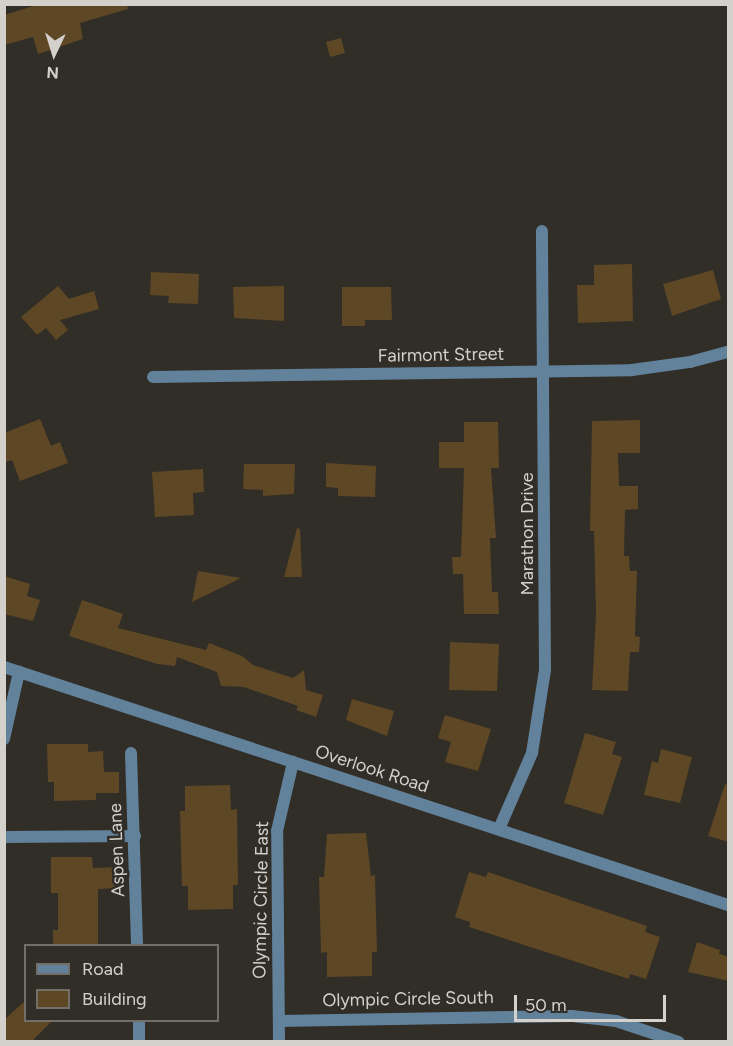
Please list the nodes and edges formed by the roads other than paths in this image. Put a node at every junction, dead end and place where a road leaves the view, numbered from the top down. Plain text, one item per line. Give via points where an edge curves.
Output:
1 (542, 231) dead end
2 (729, 352) edge
3 (544, 371) junction
4 (153, 377) dead end
5 (4, 667) edge
6 (20, 672) junction
7 (4, 739) edge
8 (131, 753) dead end
9 (293, 762) junction
10 (499, 829) junction
11 (135, 836) junction
12 (4, 837) edge
13 (729, 905) edge
14 (137, 944) edge
15 (279, 1021) junction
16 (139, 1022) edge
17 (139, 1041) edge
18 (279, 1041) edge
19 (679, 1041) edge

1 - 3 street, Marathon Drive
2 - 3 street, Fairmont Street via 690,363 632,370
3 - 4 street, Fairmont Street
3 - 10 street, Marathon Drive via 542,706 532,753
5 - 6 street, Overlook Road
6 - 7 street
6 - 9 street, Overlook Road
8 - 11 street, Aspen Lane
9 - 10 street, Overlook Road
9 - 15 street, Olympic Circle East via 277,831
10 - 13 street, Overlook Road
11 - 12 street
11 - 14 street, Aspen Lane
15 - 18 street, Olympic Circle East
15 - 19 street, Olympic Circle South via 572,1016 616,1022
16 - 17 street

